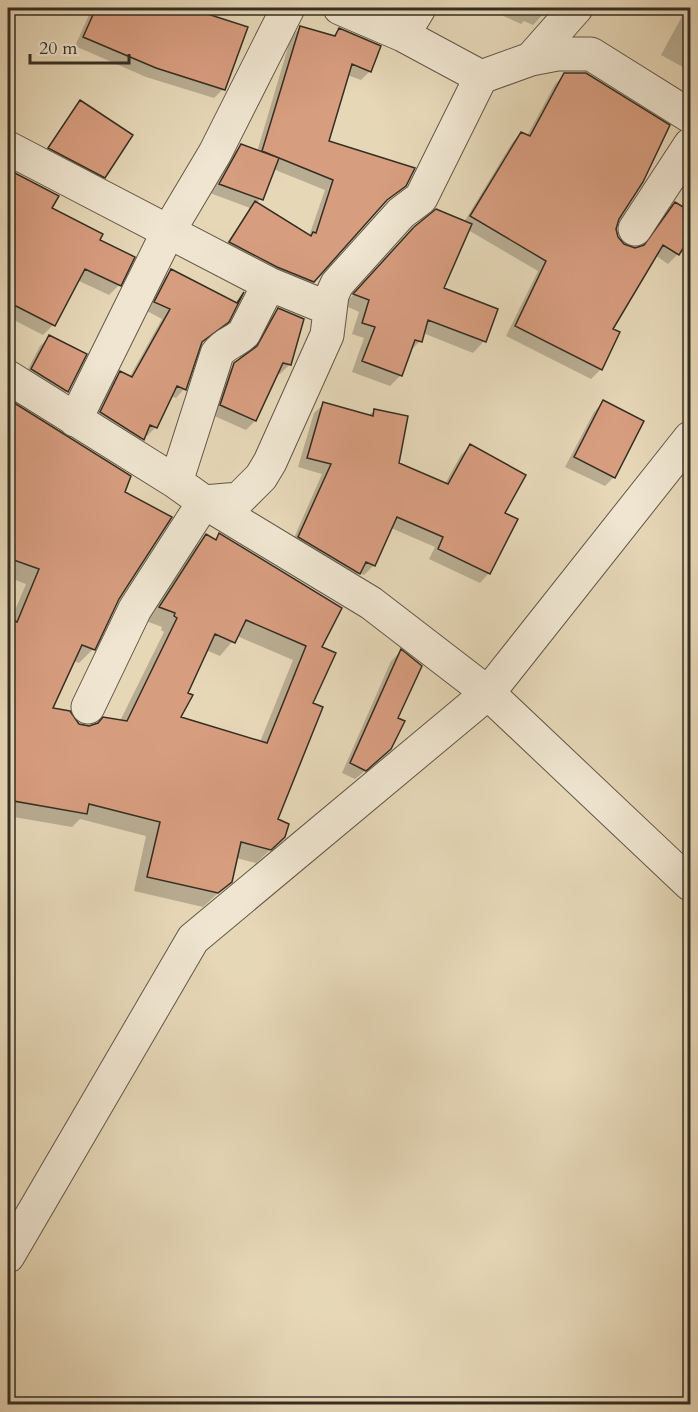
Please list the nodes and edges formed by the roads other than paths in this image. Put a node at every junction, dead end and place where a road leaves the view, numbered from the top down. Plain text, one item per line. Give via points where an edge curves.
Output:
1 (288, 8) edge
2 (340, 8) edge
3 (419, 8) edge
4 (576, 8) edge
5 (404, 36) junction
6 (531, 59) junction
7 (481, 77) junction
8 (690, 116) edge
9 (8, 147) edge
10 (685, 166) edge
11 (635, 229) dead end
12 (168, 232) junction
13 (269, 284) junction
14 (330, 309) junction
15 (8, 377) edge
16 (75, 420) junction
17 (690, 438) edge
18 (176, 482) junction
19 (204, 502) junction
20 (488, 693) junction
21 (88, 707) dead end
22 (690, 884) edge
23 (8, 1256) edge

1 - 12 street via 215,153
2 - 5 street
3 - 5 street
4 - 6 street
5 - 7 street
6 - 7 street
6 - 8 street via 591,54
7 - 14 street via 421,198 401,213 337,284
9 - 12 street
10 - 11 street
12 - 13 street
12 - 16 street
13 - 14 street
13 - 18 street via 244,333 217,354
14 - 19 street via 327,335 261,477 239,500
15 - 16 street
16 - 18 street
17 - 20 street
18 - 19 street
19 - 20 street via 371,603
19 - 21 street via 135,609
20 - 22 street
20 - 23 street via 193,939

